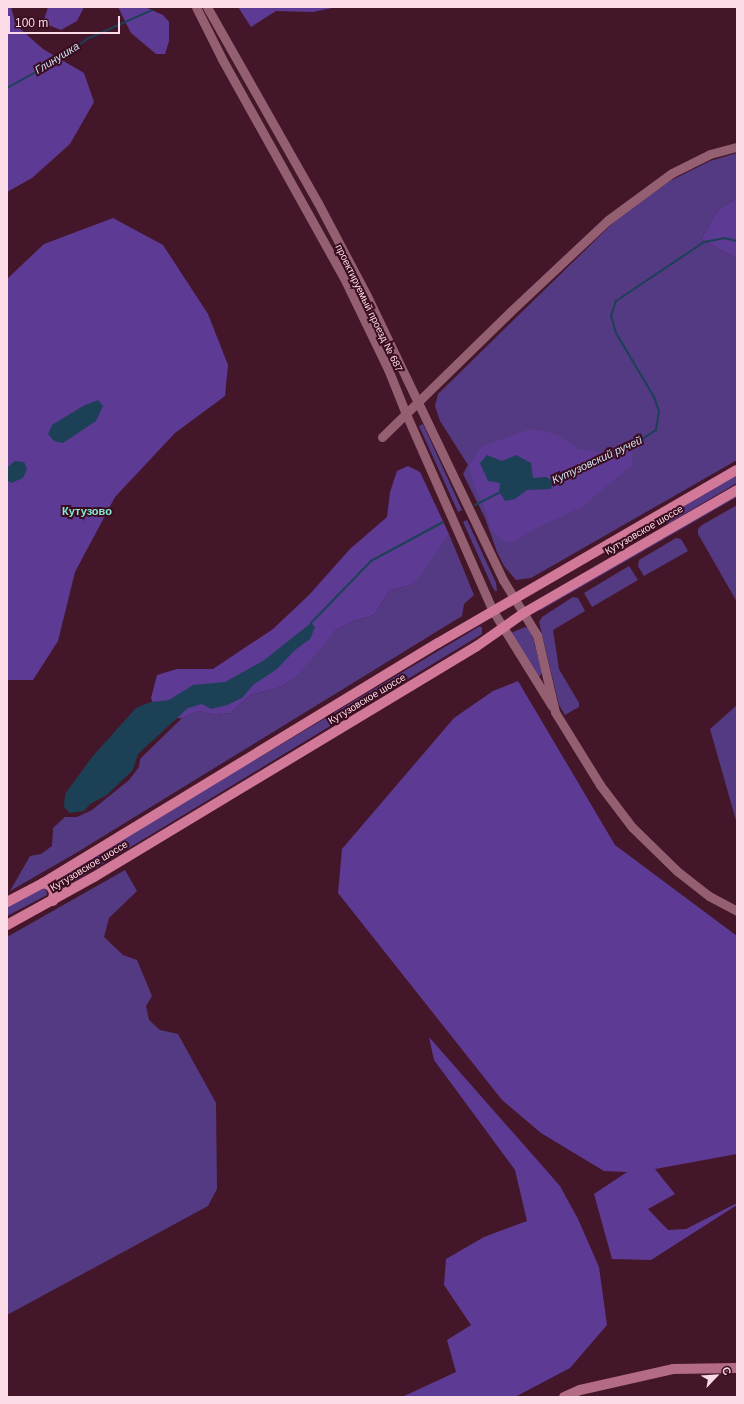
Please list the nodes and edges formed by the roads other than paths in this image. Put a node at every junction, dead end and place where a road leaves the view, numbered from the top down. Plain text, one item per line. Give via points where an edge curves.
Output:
1 (196, 7) edge
2 (207, 7) edge
3 (737, 147) edge
4 (417, 402) junction
5 (406, 414) junction
6 (382, 437) dead end
7 (737, 470) edge
8 (737, 490) edge
9 (514, 598) junction
10 (493, 611) junction
11 (524, 614) junction
12 (503, 628) junction
13 (556, 712) junction
14 (43, 883) junction
15 (53, 901) junction
16 (7, 902) edge
17 (737, 911) edge
18 (7, 925) edge
19 (737, 1368) edge
20 (564, 1397) edge

1 - 5 street, проектируемый проезд № 687 via 222,59 344,278 388,369
2 - 4 street, проектируемый проезд № 687 via 318,203 367,296
3 - 4 street via 710,154 672,172 608,220
4 - 5 street
4 - 9 street, проектируемый проезд № 687
5 - 6 street
5 - 10 street, проектируемый проезд № 687
7 - 9 main road, Кутузовское шоссе
8 - 11 main road, Кутузовское шоссе
9 - 10 main road, Кутузовское шоссе
9 - 11 street, проектируемый проезд № 687
10 - 12 street, проектируемый проезд № 687
10 - 14 main road, Кутузовское шоссе
11 - 12 main road, Кутузовское шоссе
11 - 13 street, проектируемый проезд № 687 via 537,635
12 - 13 street, проектируемый проезд № 687
12 - 15 main road, Кутузовское шоссе
13 - 17 street, проектируемый проезд № 687 via 600,785 632,827 677,871 709,896
14 - 15 main road via 50,885 54,892
14 - 16 main road, Кутузовское шоссе
15 - 18 main road, Кутузовское шоссе
19 - 20 street via 673,1369 580,1390

